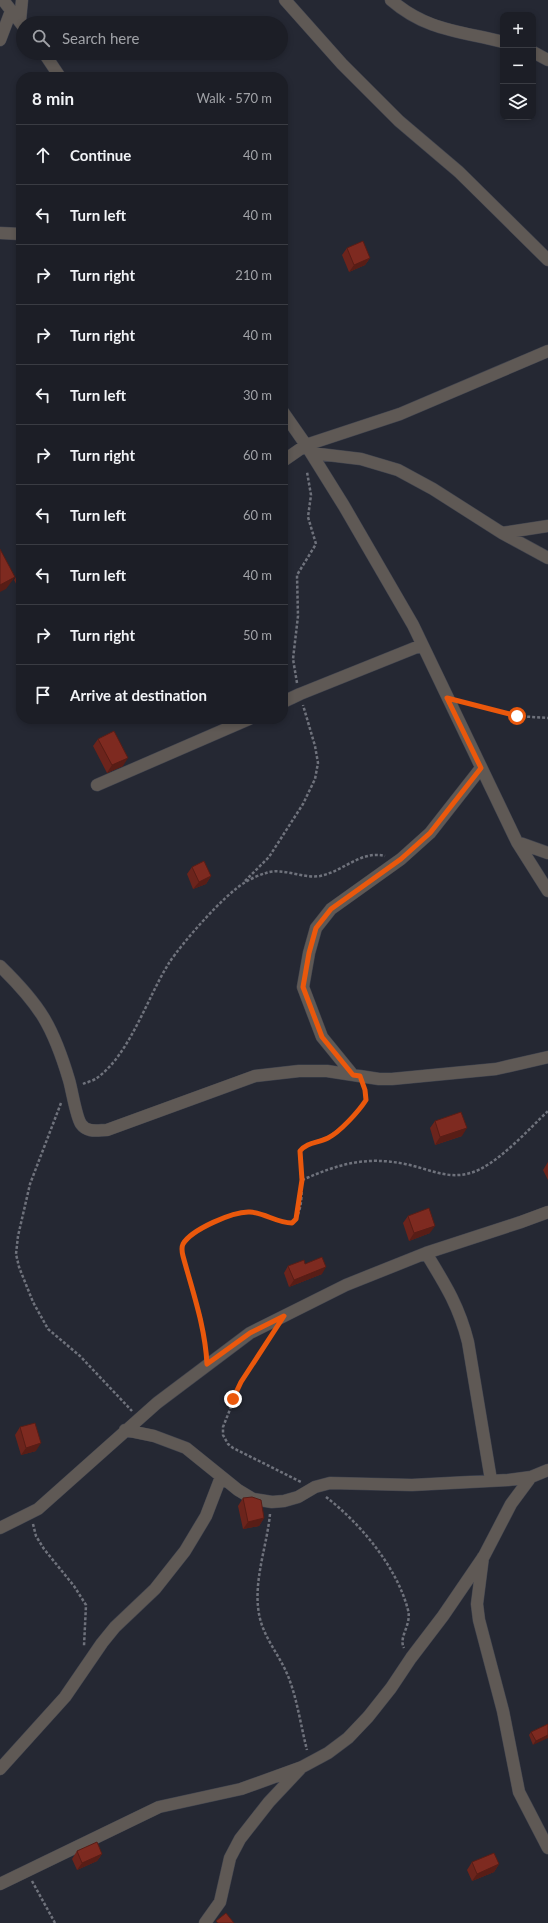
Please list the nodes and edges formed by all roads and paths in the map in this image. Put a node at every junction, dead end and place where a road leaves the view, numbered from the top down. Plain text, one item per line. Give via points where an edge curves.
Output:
1 (3, 0) edge
2 (22, 0) edge
3 (285, 0) edge
4 (391, 0) edge
5 (12, 11) junction
6 (16, 16) edge
7 (21, 16) edge
8 (0, 40) edge
9 (500, 41) edge
10 (536, 54) edge
11 (49, 60) edge
12 (548, 60) edge
13 (57, 72) edge
14 (0, 233) edge
15 (16, 234) edge
16 (548, 260) edge
17 (548, 351) edge
18 (288, 419) edge
19 (308, 449) junction
20 (288, 459) edge
21 (306, 468) dead end
22 (548, 526) edge
23 (502, 533) junction
24 (548, 558) edge
25 (422, 646) junction
26 (300, 694) junction
27 (447, 698) junction
28 (288, 700) edge
29 (548, 718) edge
30 (237, 724) edge
31 (481, 768) junction
32 (97, 785) dead end
33 (516, 842) junction
34 (548, 853) edge
35 (401, 859) junction
36 (243, 883) junction
37 (548, 891) edge
38 (0, 966) edge
39 (548, 1057) edge
40 (357, 1076) junction
41 (72, 1087) junction
42 (548, 1111) edge
43 (302, 1180) junction
44 (548, 1212) edge
45 (426, 1253) junction
46 (272, 1334) dead end
47 (207, 1364) junction
48 (139, 1418) junction
49 (125, 1430) junction
50 (548, 1470) edge
51 (222, 1477) junction
52 (530, 1477) junction
53 (491, 1480) junction
54 (312, 1488) junction
55 (272, 1502) junction
56 (32, 1512) junction
57 (0, 1528) edge
58 (484, 1556) junction
59 (411, 1658) junction
60 (87, 1664) junction
61 (306, 1764) junction
62 (0, 1769) edge
63 (548, 1848) edge
64 (25, 1871) junction
65 (0, 1884) edge
66 (55, 1923) edge
67 (205, 1923) edge

1 - 5 street
2 - 7 street
3 - 16 street via 342,64 399,121 459,172
4 - 9 street via 416,18 434,26
5 - 6 street
5 - 8 street
10 - 12 street
11 - 13 street
14 - 15 street
17 - 19 street via 400,414
18 - 19 street
19 - 20 street
19 - 23 street via 361,459 398,470
19 - 25 street via 409,619
21 - 26 path via 311,495 308,517 316,544 297,575 298,616 293,659
22 - 23 street
23 - 24 street
25 - 26 street
25 - 27 street
26 - 28 street
26 - 36 path via 318,763 315,779 303,804 269,857
27 - 29 path via 517,716
27 - 31 street
30 - 32 street
31 - 33 street
31 - 35 street via 430,833
33 - 34 street
33 - 37 street
35 - 36 path via 374,853 319,876 267,872
35 - 40 street via 331,909 316,928 309,953 303,987 311,1012 322,1037
36 - 41 path via 197,929 169,963 110,1067 95,1080
38 - 41 street via 26,991 42,1012 61,1053
39 - 40 street via 489,1070 392,1079
40 - 41 street via 327,1071 299,1071 255,1076 107,1130 89,1130 82,1125 78,1118
40 - 43 path via 365,1090 366,1100 338,1130 327,1138 304,1146 300,1151
41 - 48 path via 57,1112 30,1184 16,1254 33,1302 48,1329 80,1356
42 - 43 path via 502,1153 470,1174 446,1175 385,1161 355,1162 335,1166
43 - 47 path via 296,1219 292,1223 281,1223 258,1213 234,1214 206,1227 184,1243 183,1256 201,1318
44 - 45 street
45 - 47 street via 346,1286 265,1325
45 - 53 street via 455,1301 463,1320
46 - 54 path via 241,1382 223,1427 223,1435 233,1448
47 - 48 street
48 - 49 street
49 - 51 street via 154,1436 186,1448
49 - 56 street via 53,1497
50 - 52 street
51 - 55 street via 253,1499
51 - 60 street via 206,1516 185,1551 155,1589 115,1628
52 - 53 street
52 - 58 street via 511,1504
53 - 54 street via 412,1485 330,1484
54 - 55 street via 298,1497
54 - 59 path via 344,1513 386,1562 408,1611 409,1621 402,1638 402,1647
55 - 61 path via 258,1579 258,1612 262,1629 289,1679
56 - 57 street
56 - 60 path via 36,1536 44,1550 86,1605 84,1643
58 - 59 street
58 - 63 street via 477,1604 479,1620 503,1711 520,1792
59 - 61 street via 392,1688 353,1733 328,1753
60 - 62 street via 65,1697
61 - 64 street via 241,1789 159,1808
61 - 67 street via 269,1802 240,1838 230,1858 220,1902
64 - 65 street
64 - 66 path

